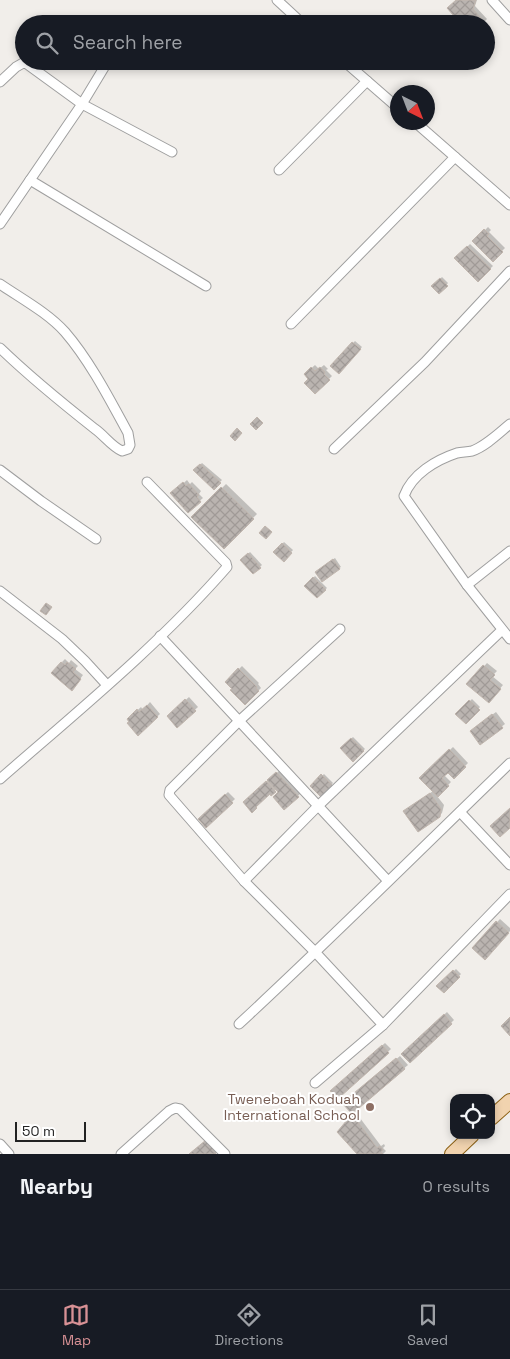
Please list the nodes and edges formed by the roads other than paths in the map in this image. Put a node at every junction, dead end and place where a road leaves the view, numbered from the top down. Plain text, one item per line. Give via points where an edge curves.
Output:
1 (277, 0) edge
2 (492, 0) edge
3 (293, 15) edge
4 (510, 20) edge
5 (15, 68) edge
6 (36, 70) edge
7 (103, 70) edge
8 (354, 70) edge
9 (367, 81) junction
10 (0, 82) edge
11 (390, 101) edge
12 (82, 104) junction
13 (424, 130) edge
14 (172, 152) dead end
15 (455, 157) junction
16 (279, 170) dead end
17 (30, 180) junction
18 (510, 205) edge
19 (0, 224) edge
20 (510, 271) edge
21 (0, 284) edge
22 (206, 286) dead end
23 (291, 324) dead end
24 (0, 348) edge
25 (510, 424) edge
26 (334, 450) dead end
27 (0, 470) edge
28 (147, 482) dead end
29 (96, 539) dead end
30 (510, 551) edge
31 (467, 585) junction
32 (0, 591) edge
33 (340, 629) dead end
34 (502, 630) junction
35 (160, 636) junction
36 (510, 639) edge
37 (107, 685) junction
38 (239, 721) junction
39 (510, 763) edge
40 (0, 779) edge
41 (318, 806) junction
42 (460, 812) junction
43 (510, 865) edge
44 (244, 881) junction
45 (388, 881) junction
46 (510, 894) edge
47 (316, 953) junction
48 (239, 1024) dead end
49 (384, 1025) junction
50 (315, 1083) dead end
51 (510, 1101) edge
52 (495, 1114) edge
53 (468, 1139) edge
54 (0, 1144) edge
55 (9, 1154) edge
56 (121, 1154) edge
57 (225, 1154) edge
58 (452, 1154) edge

1 - 3 street
2 - 4 street
5 - 10 street
6 - 12 street
7 - 12 street
8 - 9 street
9 - 11 street
9 - 16 street
12 - 14 street
12 - 17 street
13 - 15 street
15 - 18 street
15 - 23 street
17 - 19 street
17 - 22 street
20 - 26 street via 425,362
21 - 24 street via 64,332 84,358 128,433 128,449 122,451 114,447
25 - 31 street via 482,446 438,460 410,484 404,496
27 - 29 street
28 - 35 street via 227,565
30 - 31 street
31 - 34 street
32 - 37 street via 62,639
33 - 38 street
34 - 36 street
34 - 41 street
35 - 37 street
35 - 38 street
37 - 40 street
38 - 41 street
38 - 44 street via 170,790 169,795
39 - 42 street
41 - 44 street
41 - 45 street
42 - 43 street
42 - 45 street
44 - 47 street
45 - 47 street
46 - 49 street
47 - 48 street
47 - 49 street
49 - 50 street
51 - 52 main road
53 - 58 main road
54 - 55 street
56 - 57 street via 175,1108 180,1109

